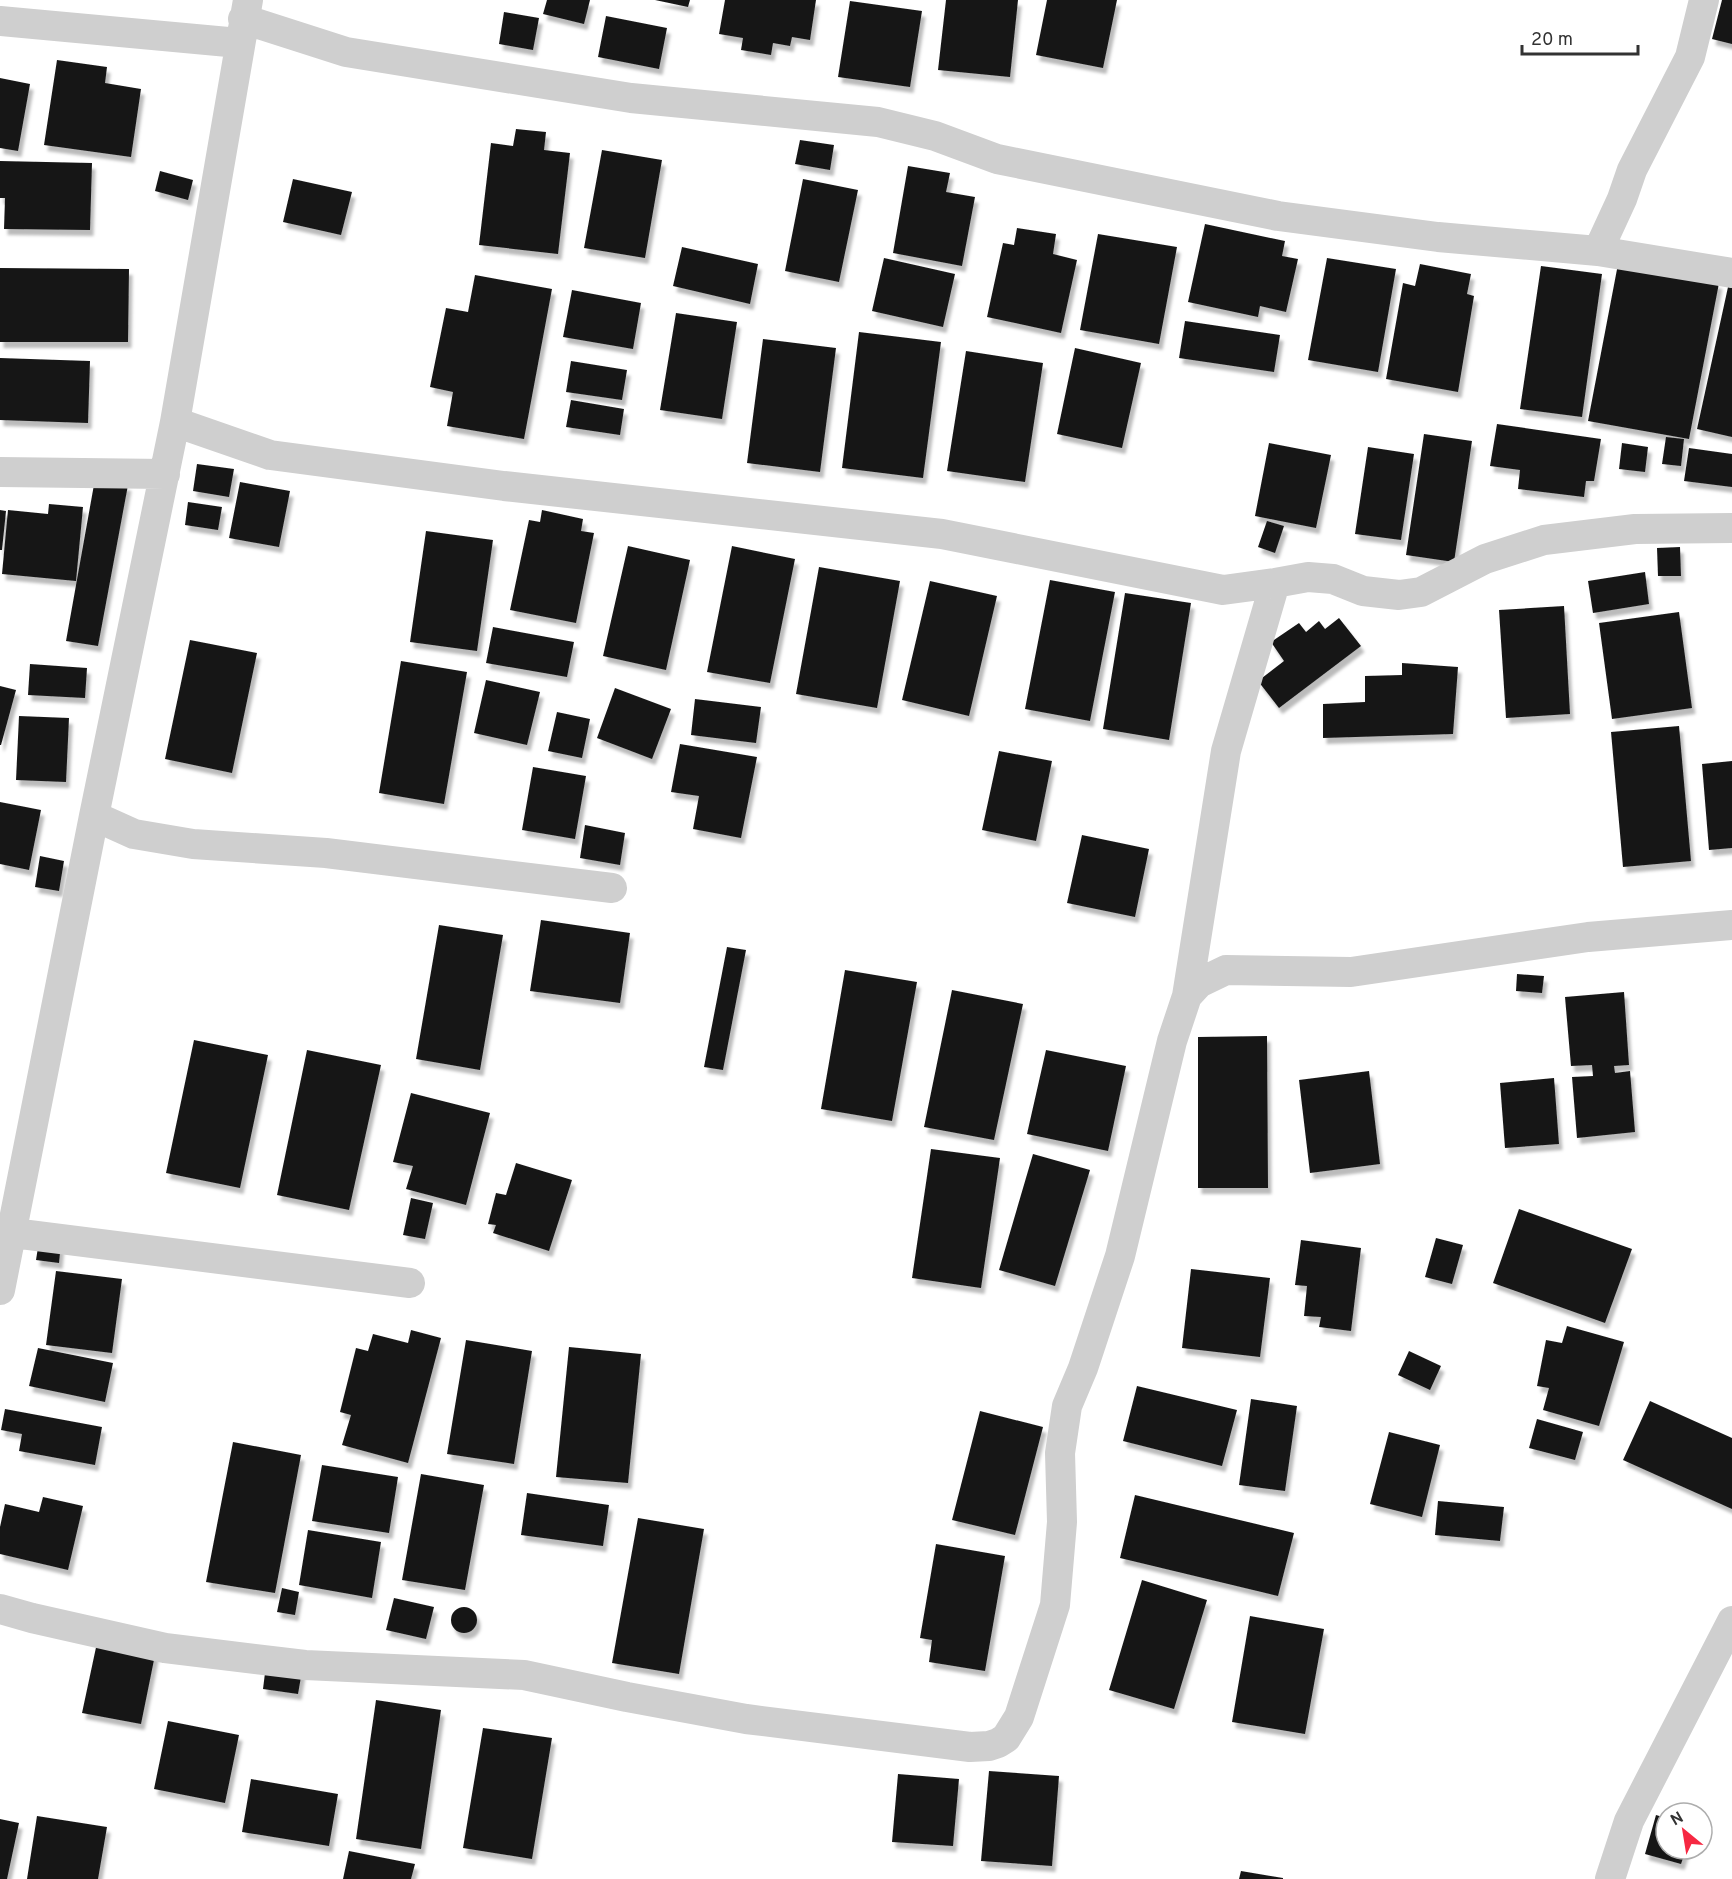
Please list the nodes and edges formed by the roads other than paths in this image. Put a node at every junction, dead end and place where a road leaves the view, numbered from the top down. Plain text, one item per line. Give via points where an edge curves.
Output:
1 (1704, 0) edge
2 (0, 21) edge
3 (243, 21) edge
4 (1598, 251) junction
5 (1732, 273) edge
6 (175, 422) junction
7 (0, 472) edge
8 (165, 474) junction
9 (1732, 528) edge
10 (1275, 584) junction
11 (94, 816) junction
12 (612, 888) dead end
13 (1732, 925) edge
14 (1186, 996) junction
15 (13, 1233) junction
16 (410, 1283) dead end
17 (0, 1290) edge
18 (0, 1608) edge
19 (1732, 1621) edge
20 (1610, 1879) edge

1 - 4 street via 1690,57 1646,139
2 - 3 street
3 - 4 street via 346,52 631,98 878,122 935,136 997,159 1278,216 1438,237
3 - 6 street
4 - 5 street
6 - 8 street
6 - 10 street via 270,455 504,486 942,534 1223,590
7 - 8 street
8 - 11 street
9 - 10 street via 1635,529 1544,540 1485,559 1421,592 1399,596 1363,591 1333,579 1308,577
10 - 14 street via 1226,751
11 - 12 street via 134,834 193,844 326,853
11 - 15 street
13 - 14 street via 1588,937 1351,972 1226,970 1199,982
14 - 18 street via 1120,1256 1067,1406 1060,1453 1062,1522 1055,1605 1019,1717 1006,1738 998,1743 970,1747 746,1719 524,1674 305,1665 165,1648
15 - 16 street
15 - 17 street
19 - 20 street via 1629,1821

